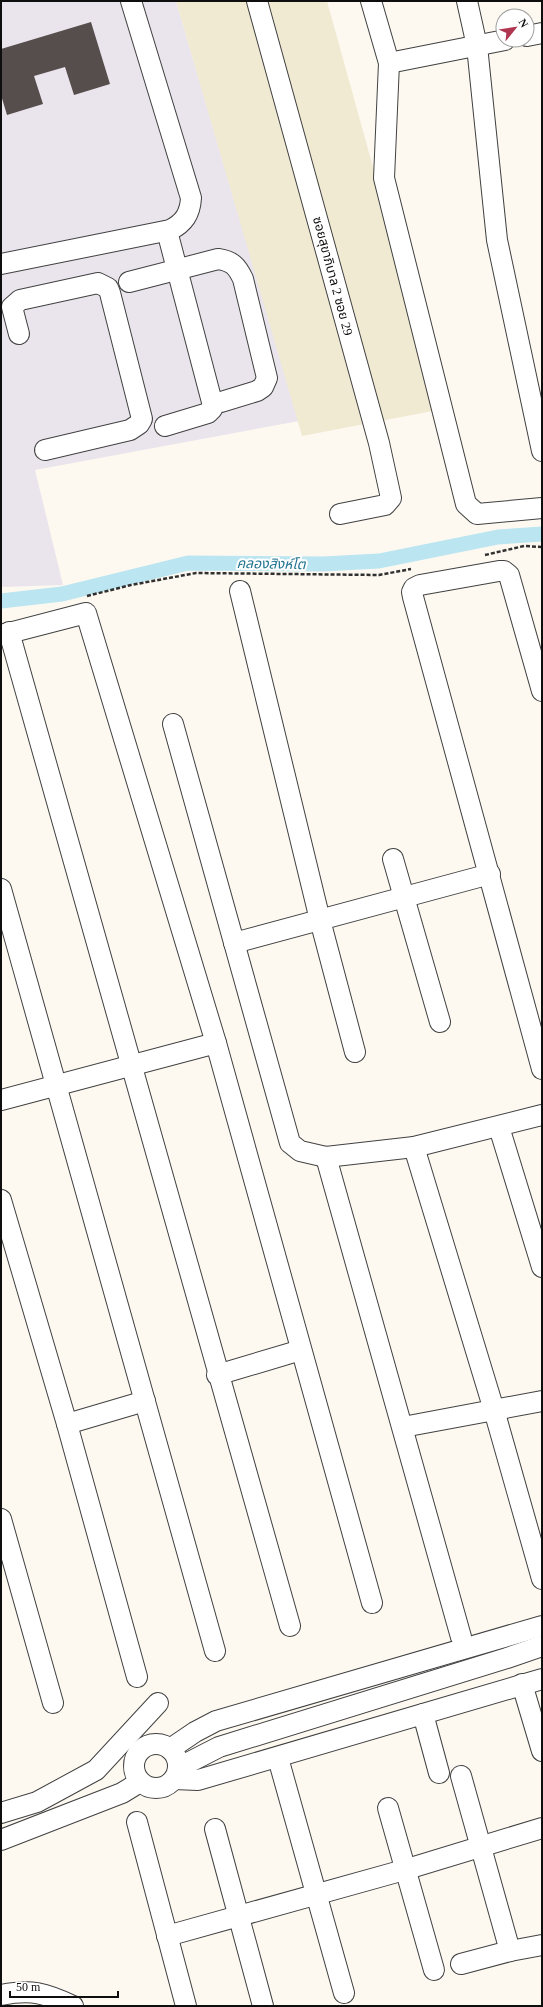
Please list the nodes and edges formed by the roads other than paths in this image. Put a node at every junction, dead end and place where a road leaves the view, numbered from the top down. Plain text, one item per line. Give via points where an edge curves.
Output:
1 (131, 1) edge
2 (257, 1) edge
3 (371, 1) edge
4 (467, 1) edge
5 (495, 42) edge
6 (476, 46) junction
7 (389, 63) junction
8 (171, 249) junction
9 (1, 264) edge
10 (129, 282) dead end
11 (19, 334) dead end
12 (221, 402) dead end
13 (165, 426) dead end
14 (45, 450) dead end
15 (542, 451) edge
16 (542, 508) edge
17 (340, 514) dead end
18 (240, 591) dead end
19 (5, 634) edge
20 (542, 691) edge
21 (173, 724) dead end
22 (393, 859) dead end
23 (490, 874) junction
24 (1, 888) edge
25 (405, 898) junction
26 (320, 920) junction
27 (234, 943) junction
28 (440, 1022) dead end
29 (216, 1043) junction
30 (355, 1052) dead end
31 (131, 1067) junction
32 (542, 1069) edge
33 (57, 1086) junction
34 (1, 1100) edge
35 (542, 1115) edge
36 (499, 1127) junction
37 (414, 1148) junction
38 (326, 1157) junction
39 (1, 1200) edge
40 (542, 1267) edge
41 (300, 1350) junction
42 (217, 1374) junction
43 (145, 1401) junction
44 (542, 1401) edge
45 (494, 1410) junction
46 (67, 1424) junction
47 (403, 1427) junction
48 (1, 1519) edge
49 (5, 1550) edge
50 (542, 1579) edge
51 (372, 1603) dead end
52 (290, 1626) dead end
53 (542, 1626) edge
54 (461, 1637) dead end
55 (542, 1646) edge
56 (214, 1651) dead end
57 (445, 1655) junction
58 (451, 1675) junction
59 (137, 1677) dead end
60 (542, 1679) edge
61 (522, 1684) junction
62 (53, 1703) dead end
63 (158, 1703) dead end
64 (254, 1710) junction
65 (423, 1714) junction
66 (261, 1734) junction
67 (170, 1749) junction
68 (542, 1751) edge
69 (278, 1758) junction
70 (176, 1773) junction
71 (439, 1773) dead end
72 (461, 1776) dead end
73 (140, 1782) junction
74 (388, 1808) dead end
75 (1, 1813) edge
76 (137, 1822) dead end
77 (542, 1828) edge
78 (215, 1829) dead end
79 (1, 1840) edge
80 (481, 1847) junction
81 (404, 1870) junction
82 (316, 1894) junction
83 (238, 1916) junction
84 (167, 1936) junction
85 (542, 1945) edge
86 (510, 1951) junction
87 (461, 1964) dead end
88 (434, 1970) dead end
89 (344, 1993) dead end
90 (1, 1995) edge
91 (73, 2006) edge
92 (186, 2006) edge
93 (263, 2006) edge

1 - 8 street via 191,198 190,209 177,226
2 - 17 street, ซอยสุขาภิบาล 2 ซอย 29 via 379,443 391,498 385,506
3 - 7 street
4 - 6 street
5 - 6 street
6 - 7 street
6 - 15 street via 497,240
7 - 16 street via 384,178 466,504 477,514
8 - 9 street
8 - 10 street
8 - 12 street via 230,261 238,268 243,279 267,378 263,387 257,391
8 - 13 street via 212,409 208,413
11 - 14 street via 12,307 20,300 58,285 98,284 108,288 142,419 130,430
18 - 26 street
19 - 29 street via 86,613
19 - 31 street
20 - 23 street via 509,575 499,571 414,588 413,597
21 - 27 street
22 - 25 street
23 - 25 street
23 - 32 street
24 - 33 street
25 - 26 street
25 - 28 street
26 - 27 street
26 - 30 street
27 - 38 street via 290,1143 300,1151
29 - 31 street
29 - 41 street
31 - 33 street
31 - 42 street
33 - 34 street
33 - 43 street
35 - 36 street
36 - 37 street
36 - 40 street
37 - 38 street
37 - 45 street
38 - 47 street
39 - 46 street
41 - 42 street
41 - 51 street
42 - 52 street
43 - 46 street
43 - 56 street
44 - 45 street
45 - 47 street
45 - 50 street
46 - 59 street
47 - 54 street
48 - 49 street
49 - 62 street
53 - 57 street
55 - 58 street
57 - 58 street
57 - 64 street
58 - 66 street
60 - 61 street
61 - 65 street
61 - 68 street
63 - 75 street via 96,1770 38,1802
64 - 66 street
64 - 67 street via 216,1721
65 - 69 street
65 - 71 street
66 - 70 street via 219,1747
67 - 70 street via 177,1760
67 - 73 street via 161,1744 153,1744 139,1750 133,1765 134,1773
69 - 70 street via 198,1780
69 - 82 street
70 - 73 street via 166,1787 150,1788
72 - 80 street
73 - 79 street via 122,1793
74 - 81 street
76 - 84 street
77 - 80 street
78 - 83 street
80 - 81 street
80 - 86 street
81 - 82 street
81 - 88 street
82 - 83 street
82 - 89 street
83 - 84 street
83 - 93 street
84 - 92 street
85 - 86 street
86 - 87 street
90 - 91 street via 22,1991 49,1995

